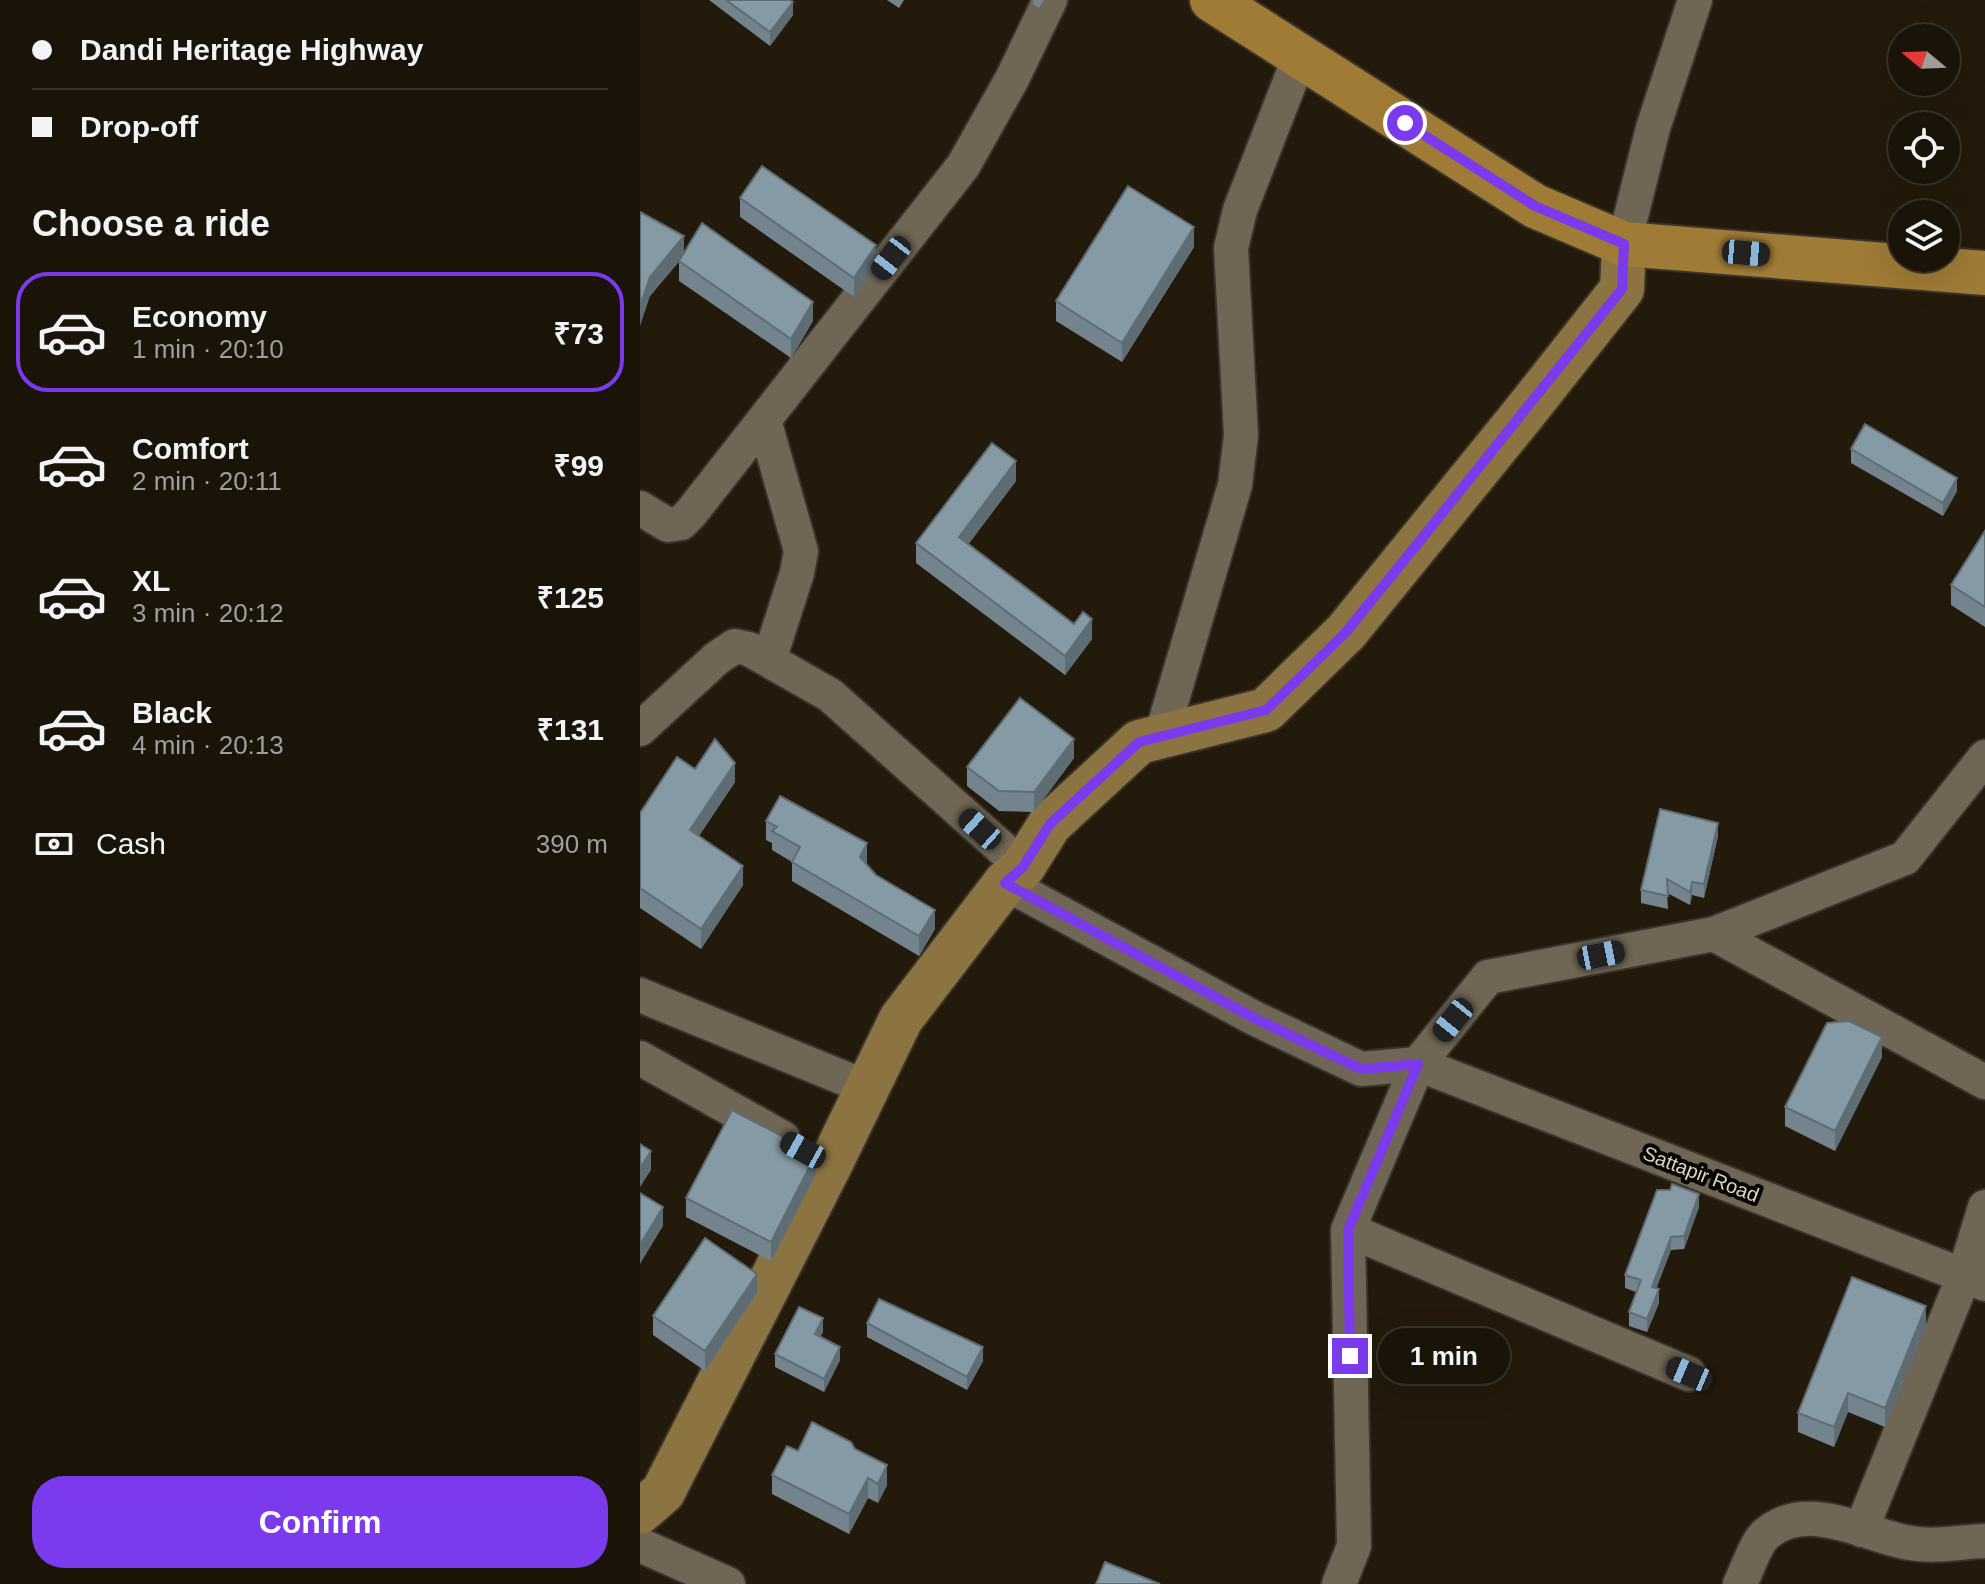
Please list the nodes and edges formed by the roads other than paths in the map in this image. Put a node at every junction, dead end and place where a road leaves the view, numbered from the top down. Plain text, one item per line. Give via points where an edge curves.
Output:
1 (1050, 0) edge
2 (1212, 0) edge
3 (1695, 0) edge
4 (1300, 56) junction
5 (1624, 244) junction
6 (1984, 269) edge
7 (764, 420) junction
8 (643, 517) edge
9 (769, 660) junction
10 (640, 729) edge
11 (1161, 737) junction
12 (1985, 757) edge
13 (1014, 875) junction
14 (1714, 934) junction
15 (640, 995) edge
16 (640, 1058) edge
17 (1418, 1064) junction
18 (1985, 1082) edge
19 (868, 1088) junction
20 (830, 1165) junction
21 (1985, 1207) edge
22 (1348, 1230) junction
23 (1975, 1280) edge
24 (1689, 1374) dead end
25 (640, 1512) edge
26 (1861, 1530) junction
27 (1985, 1541) edge
28 (640, 1545) edge
29 (728, 1584) edge
30 (1339, 1584) edge
31 (1740, 1584) edge

1 - 7 street via 963,166
2 - 4 highway
3 - 5 street via 1653,128
4 - 5 highway via 1535,206
4 - 11 street via 1240,210 1231,248 1241,435 1235,485
5 - 6 highway
5 - 11 main road via 1622,289 1346,632 1266,710
7 - 8 street via 681,523 668,525
7 - 9 street via 801,551
9 - 10 street via 735,646
9 - 13 street via 830,695
11 - 13 main road via 1139,742 1050,824
12 - 14 street via 1905,858
13 - 17 street via 1254,1018 1361,1069
13 - 19 main road via 901,1019
14 - 17 street via 1488,977
14 - 18 street
15 - 19 street
16 - 20 street
17 - 22 street
17 - 23 street, Sattapir Road
19 - 20 main road
20 - 25 main road via 663,1492
21 - 23 street
22 - 24 street
22 - 30 street via 1354,1546
23 - 26 street
26 - 27 street via 1933,1546
26 - 31 street via 1814,1518 1790,1521 1763,1536
28 - 29 street

